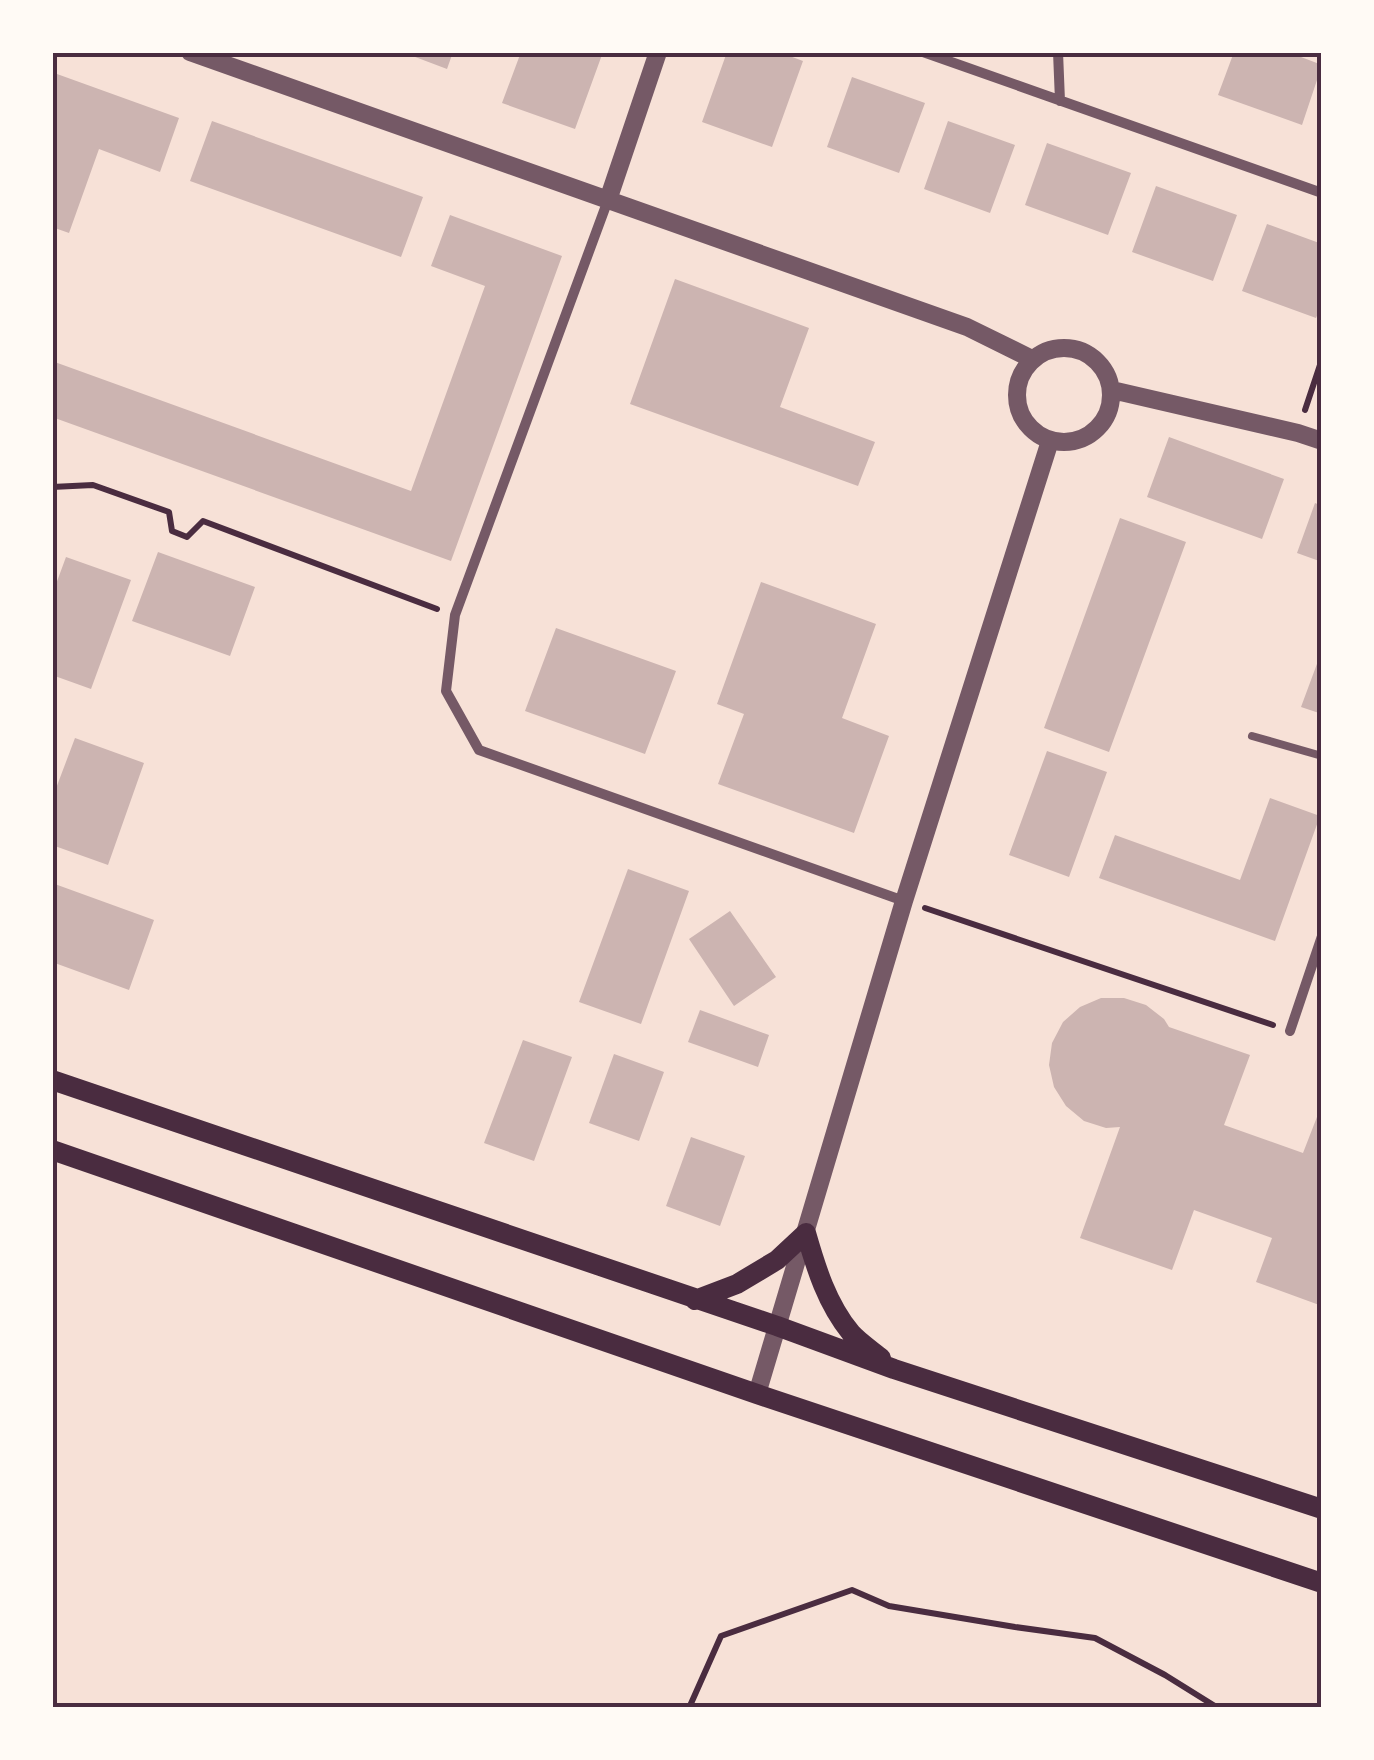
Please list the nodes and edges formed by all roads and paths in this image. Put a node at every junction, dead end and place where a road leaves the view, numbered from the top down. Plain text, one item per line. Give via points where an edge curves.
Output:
1 (190, 52) edge
2 (658, 52) edge
3 (923, 52) edge
4 (1058, 52) edge
5 (1060, 101) junction
6 (1322, 193) edge
7 (608, 200) junction
8 (1032, 359) junction
9 (1322, 359) edge
10 (1112, 390) junction
11 (1298, 433) junction
12 (1322, 440) edge
13 (1050, 441) junction
14 (52, 486) edge
15 (455, 615) junction
16 (1252, 736) dead end
17 (1322, 756) edge
18 (904, 901) junction
19 (1322, 936) edge
20 (1290, 1031) joint
21 (52, 1080) edge
22 (52, 1150) edge
23 (806, 1233) junction
24 (695, 1300) junction
25 (776, 1326) junction
26 (894, 1369) junction
27 (757, 1394) junction
28 (1322, 1509) edge
29 (1322, 1582) edge
30 (689, 1708) edge
31 (1218, 1708) edge

1 - 7 street
2 - 7 street
3 - 5 street
4 - 5 street
5 - 6 street
7 - 8 street via 967,327
7 - 15 street
8 - 10 street via 1075,348 1100,363
8 - 13 street via 1018,383 1019,412
9 - 11 path
10 - 11 street
10 - 13 street via 1105,420 1094,432 1081,440
11 - 12 street
13 - 18 street
14 - 15 path via 94,485 169,512 172,530 187,536 203,521
15 - 18 street via 446,690 479,750
16 - 17 lane
18 - 20 path
18 - 23 street
19 - 20 street
21 - 24 main road
22 - 27 main road
23 - 24 main road via 738,1284
23 - 25 street
23 - 26 main road via 834,1307 853,1335
24 - 25 main road
25 - 26 main road
25 - 27 street
26 - 28 main road
27 - 29 main road
30 - 31 path via 721,1636 852,1590 888,1606 1095,1638

